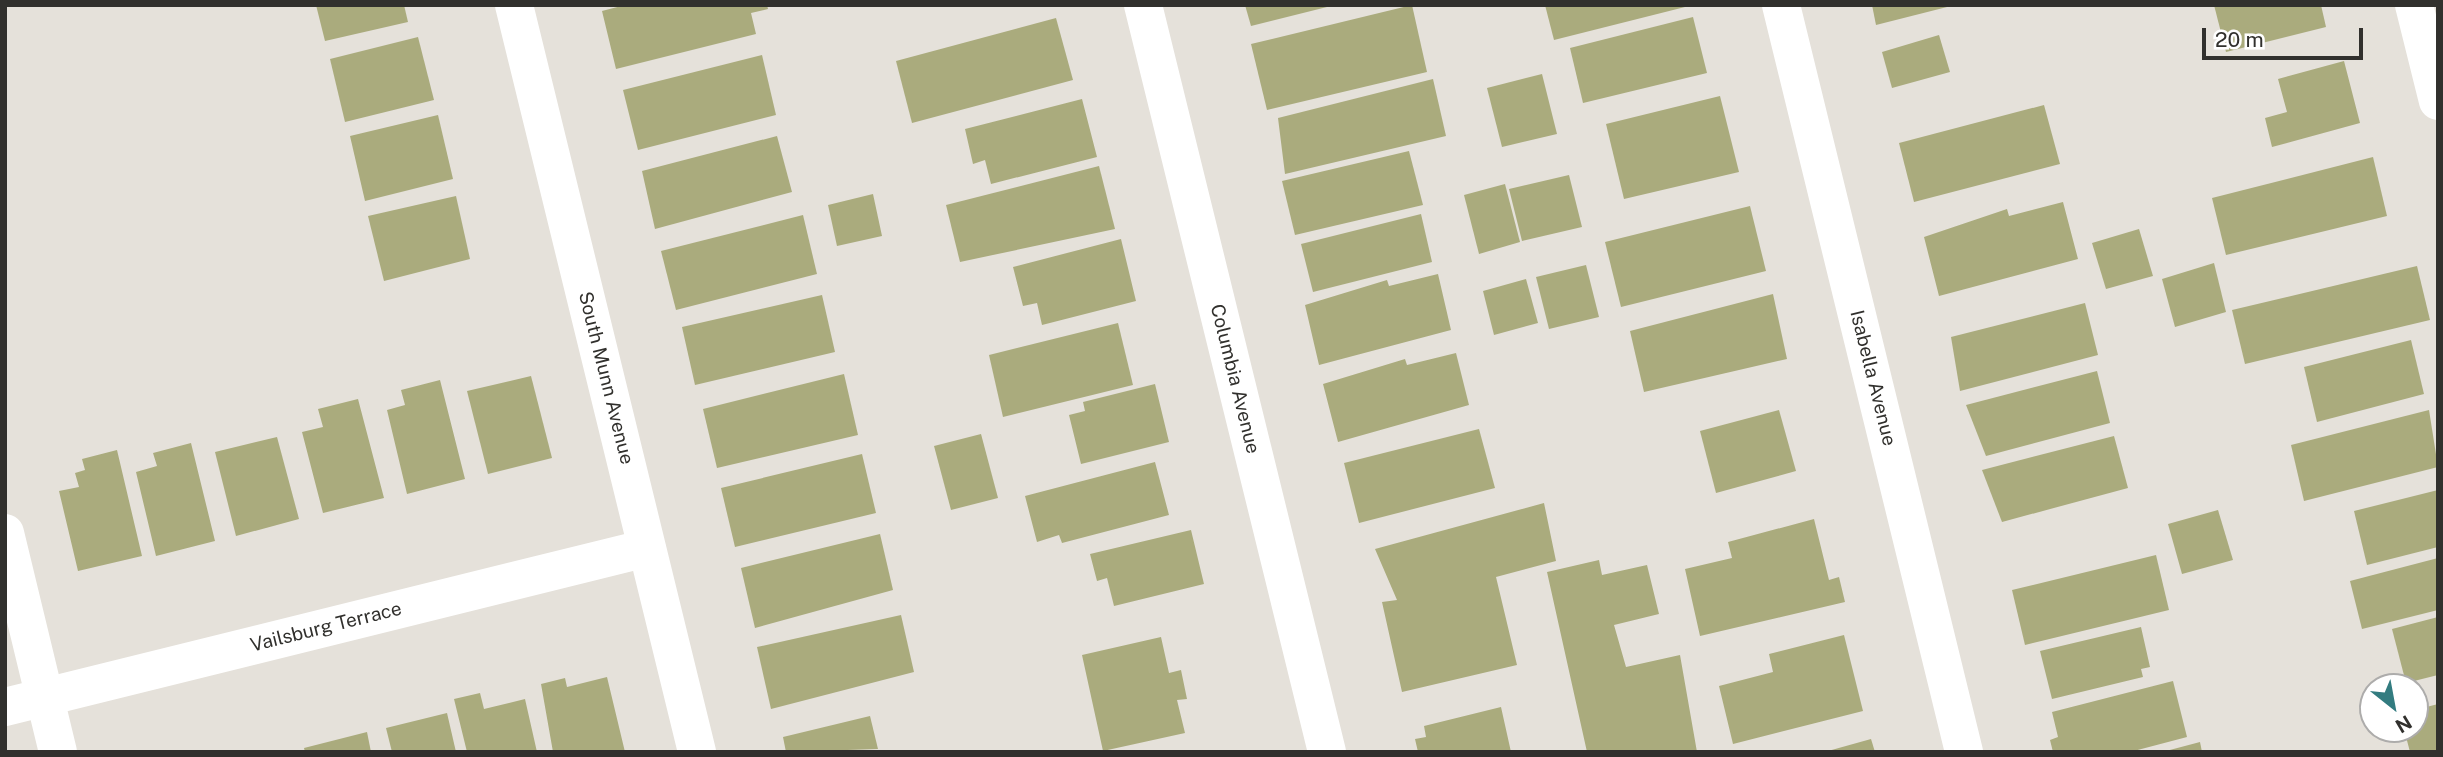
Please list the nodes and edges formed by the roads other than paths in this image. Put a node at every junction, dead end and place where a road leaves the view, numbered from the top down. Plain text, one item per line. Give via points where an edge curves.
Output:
1 (514, 5) edge
2 (1143, 5) edge
3 (1781, 5) edge
4 (2414, 5) edge
5 (2438, 101) edge
6 (5, 533) edge
7 (647, 548) junction
8 (45, 697) junction
9 (5, 707) edge
10 (58, 752) edge
11 (697, 752) edge
12 (1327, 752) edge
13 (1964, 752) edge

1 - 7 street, South Munn Avenue
2 - 12 street, Columbia Avenue
3 - 13 street, Isabella Avenue
4 - 5 street
6 - 8 street
7 - 8 street, Vailsburg Terrace
7 - 11 street, South Munn Avenue
8 - 9 street, Vailsburg Terrace
8 - 10 street

